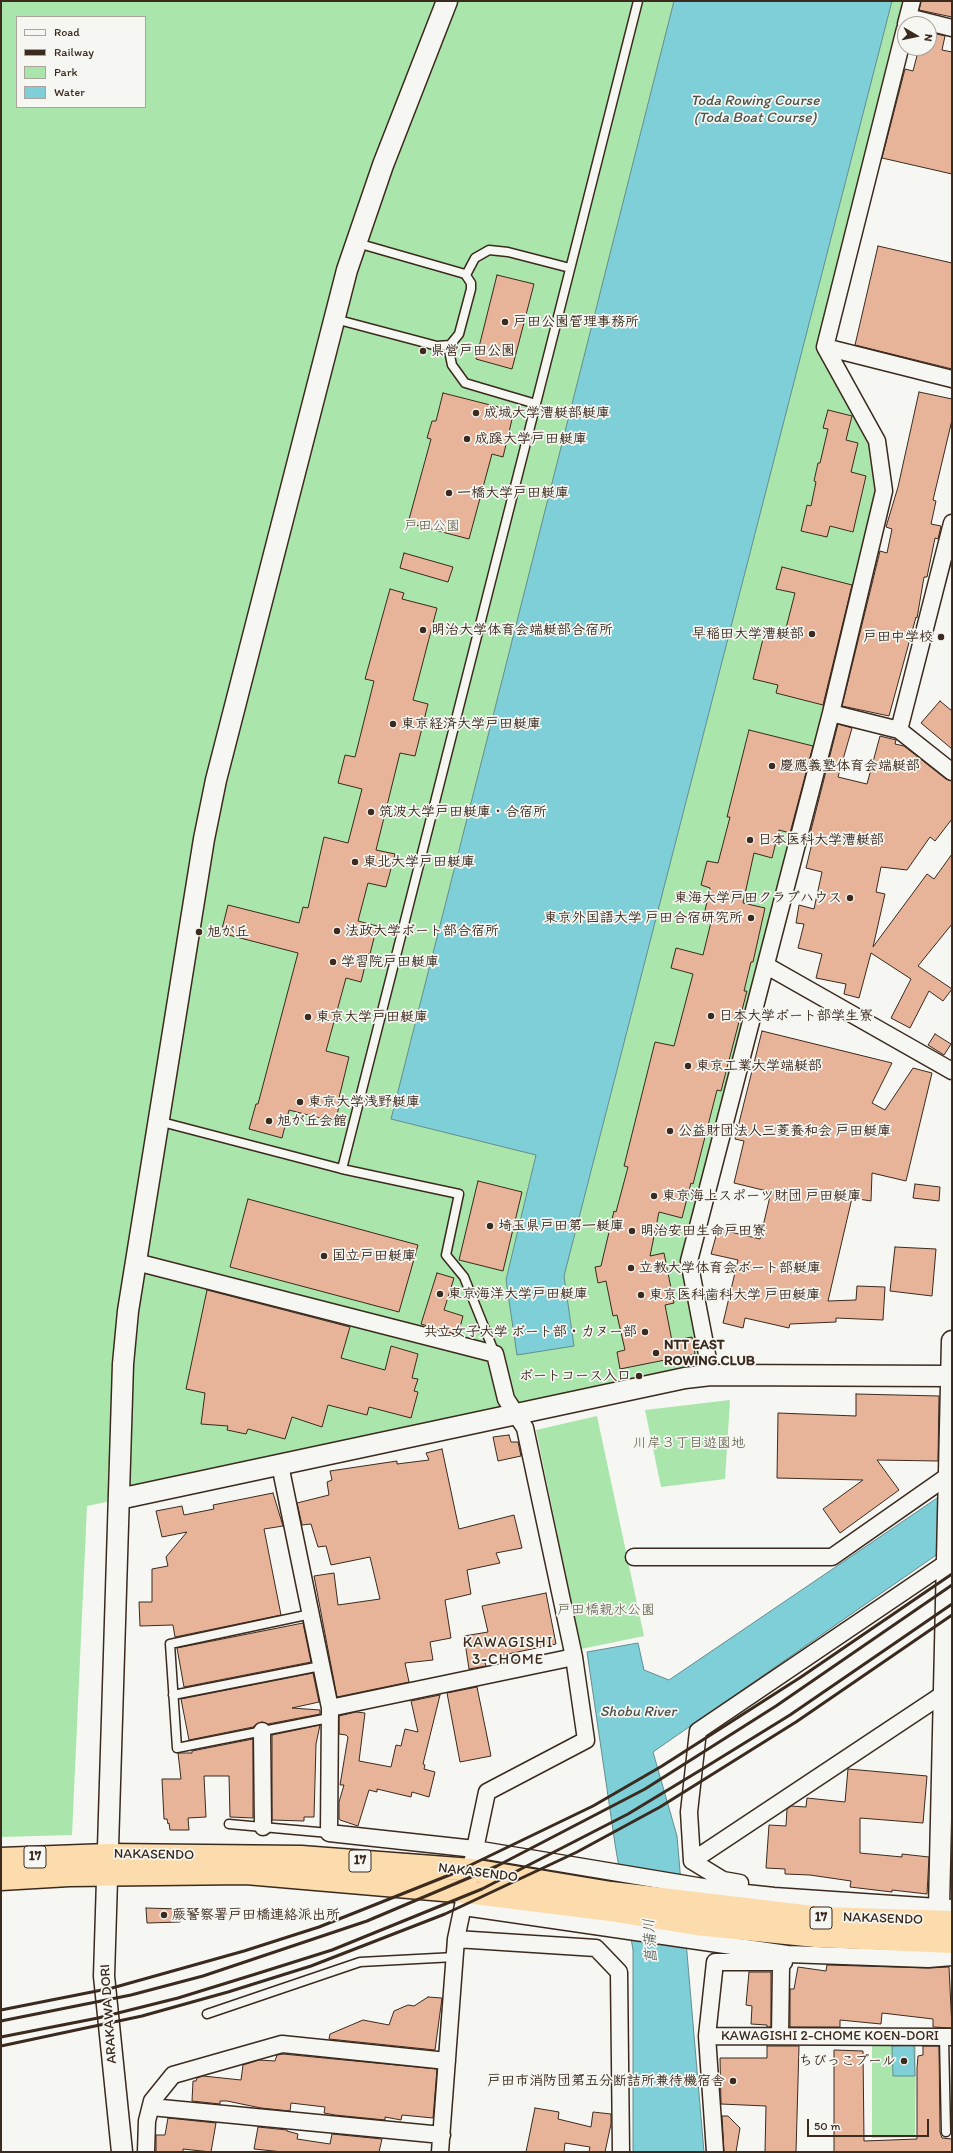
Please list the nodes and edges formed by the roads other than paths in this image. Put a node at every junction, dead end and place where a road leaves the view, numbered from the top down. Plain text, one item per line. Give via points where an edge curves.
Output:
1 (447, 1) edge
2 (638, 1) edge
3 (912, 1) edge
4 (908, 16) edge
5 (937, 26) edge
6 (952, 28) edge
7 (898, 56) edge
8 (356, 243) junction
9 (570, 268) junction
10 (466, 275) junction
11 (334, 319) junction
12 (448, 346) junction
13 (825, 347) junction
14 (952, 379) edge
15 (536, 404) junction
16 (952, 523) edge
17 (831, 713) junction
18 (900, 730) junction
19 (952, 772) edge
20 (766, 966) junction
21 (952, 1071) edge
22 (158, 1121) junction
23 (342, 1169) junction
24 (136, 1262) junction
25 (952, 1341) edge
26 (495, 1354) junction
27 (711, 1375) junction
28 (952, 1376) edge
29 (516, 1414) junction
30 (280, 1465) junction
31 (950, 1475) edge
32 (119, 1499) junction
33 (634, 1557) dead end
34 (949, 1560) edge
35 (311, 1614) junction
36 (574, 1657) junction
37 (321, 1666) junction
38 (948, 1692) edge
39 (173, 1695) junction
40 (329, 1713) junction
41 (948, 1721) edge
42 (262, 1731) junction
43 (229, 1824) dead end
44 (263, 1826) junction
45 (329, 1832) junction
46 (475, 1849) junction
47 (1, 1858) edge
48 (692, 1861) junction
49 (69, 1865) junction
50 (107, 1865) junction
51 (472, 1870) junction
52 (1, 1879) edge
53 (774, 1896) junction
54 (465, 1900) junction
55 (695, 1904) junction
56 (611, 1910) junction
57 (948, 1912) edge
58 (456, 1939) junction
59 (952, 1942) edge
60 (455, 1957) junction
61 (952, 1957) edge
62 (785, 1958) junction
63 (207, 2014) dead end
64 (707, 2036) junction
65 (780, 2036) junction
66 (948, 2037) edge
67 (447, 2061) junction
68 (151, 2107) junction
69 (946, 2132) dead end
70 (442, 2135) junction
71 (122, 2152) edge
72 (146, 2152) edge
73 (440, 2152) edge
74 (622, 2152) edge
75 (715, 2152) edge

1 - 8 street, ARAKAWA DORI via 383,165
2 - 9 lane
3 - 4 street
5 - 6 street
7 - 13 street
8 - 10 lane
8 - 11 street, ARAKAWA DORI
9 - 10 lane via 508,252 489,250 475,258
9 - 15 lane
10 - 12 lane via 471,283 471,289 459,334 456,341
11 - 12 lane via 437,346
11 - 22 street, ARAKAWA DORI via 216,780
12 - 15 lane via 452,365 465,383
13 - 14 street
13 - 17 street via 877,441 884,491
15 - 23 lane
16 - 18 street
17 - 18 street
17 - 20 street
18 - 19 street
20 - 21 street
20 - 27 street via 689,1261
22 - 23 lane
22 - 24 street, ARAKAWA DORI
23 - 26 lane via 459,1194 446,1255 464,1277
24 - 26 street
24 - 32 street, ARAKAWA DORI via 123,1364
25 - 28 street
26 - 29 street via 506,1399
27 - 28 street
27 - 29 street via 685,1378
28 - 31 street
29 - 30 street
29 - 36 street via 525,1428
30 - 32 street
30 - 35 street
31 - 33 street via 832,1557
31 - 34 street
32 - 50 street, ARAKAWA DORI
34 - 38 street
34 - 48 street via 698,1731 689,1812
35 - 37 street
35 - 39 lane via 170,1644
36 - 40 street
36 - 46 street via 586,1740 487,1792
37 - 39 lane
37 - 40 street
38 - 41 street
38 - 48 street
39 - 42 lane via 177,1748
40 - 42 lane
40 - 45 street
41 - 57 street
42 - 44 street
43 - 44 lane
44 - 45 lane
45 - 46 street
46 - 51 street
46 - 55 street via 587,1868
47 - 49 highway, NAKASENDO / 17
48 - 53 street via 723,1880 747,1884
49 - 50 highway, NAKASENDO / 17
49 - 52 highway, NAKASENDO / 17
50 - 51 highway, NAKASENDO / 17 via 301,1856
50 - 54 highway, NAKASENDO / 17 via 246,1873
50 - 71 street, ARAKAWA DORI via 104,1976
51 - 54 street
51 - 56 highway, NAKASENDO / 17
53 - 55 street
53 - 57 street
54 - 56 highway, NAKASENDO / 17
54 - 58 street
55 - 56 highway, NAKASENDO / 17
55 - 57 highway, NAKASENDO / 17 via 821,1918
55 - 59 highway, NAKASENDO / 17 via 816,1936
56 - 62 street via 711,1942
58 - 60 street
58 - 74 street via 596,1948 619,1972
60 - 63 lane via 360,1962
60 - 67 street
61 - 62 street
62 - 64 street via 715,1962
62 - 65 street via 782,1967
64 - 65 street, KAWAGISHI 2-CHOME KOEN-DORI
64 - 75 street
65 - 66 street, KAWAGISHI 2-CHOME KOEN-DORI
66 - 69 lane
67 - 68 street via 282,2044 173,2075 152,2101
67 - 70 street
68 - 70 street
68 - 72 street via 147,2121
70 - 73 street

